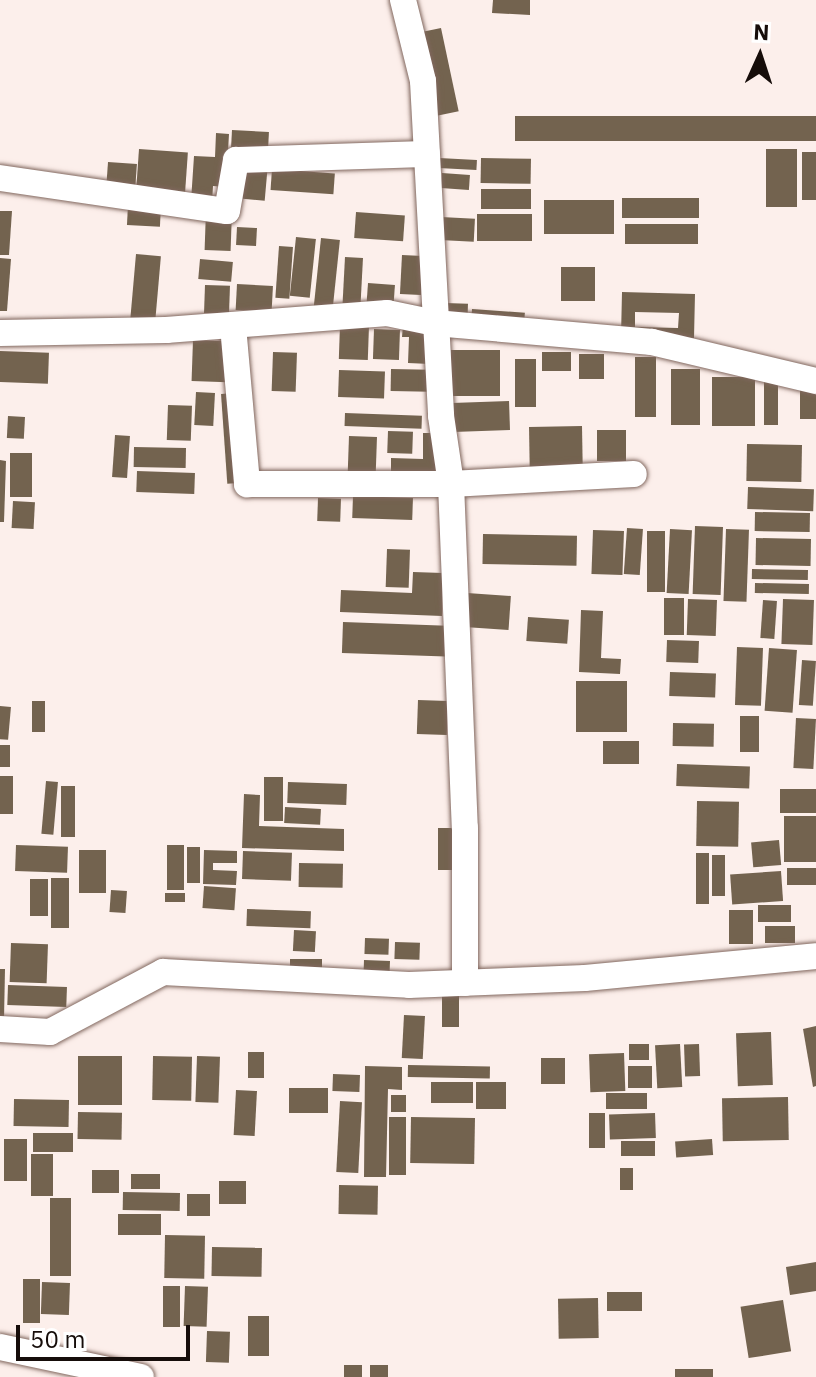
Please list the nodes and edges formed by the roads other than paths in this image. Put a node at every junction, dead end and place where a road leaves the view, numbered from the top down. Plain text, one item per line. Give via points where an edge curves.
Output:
1 (403, 0) edge
2 (427, 154) junction
3 (0, 178) edge
4 (435, 323) junction
5 (233, 326) junction
6 (0, 333) edge
7 (816, 381) edge
8 (634, 474) dead end
9 (451, 484) junction
10 (816, 956) edge
11 (465, 983) junction
12 (0, 1029) edge
13 (0, 1347) edge
14 (141, 1377) edge

1 - 2 street via 423,81
2 - 3 street via 236,160 227,211
2 - 4 street
4 - 5 street via 387,313
4 - 7 street via 652,342
4 - 9 street
5 - 6 street
5 - 9 street via 247,484
8 - 9 street
9 - 11 street via 465,828
10 - 11 street
11 - 12 street via 163,972 50,1032
13 - 14 street

